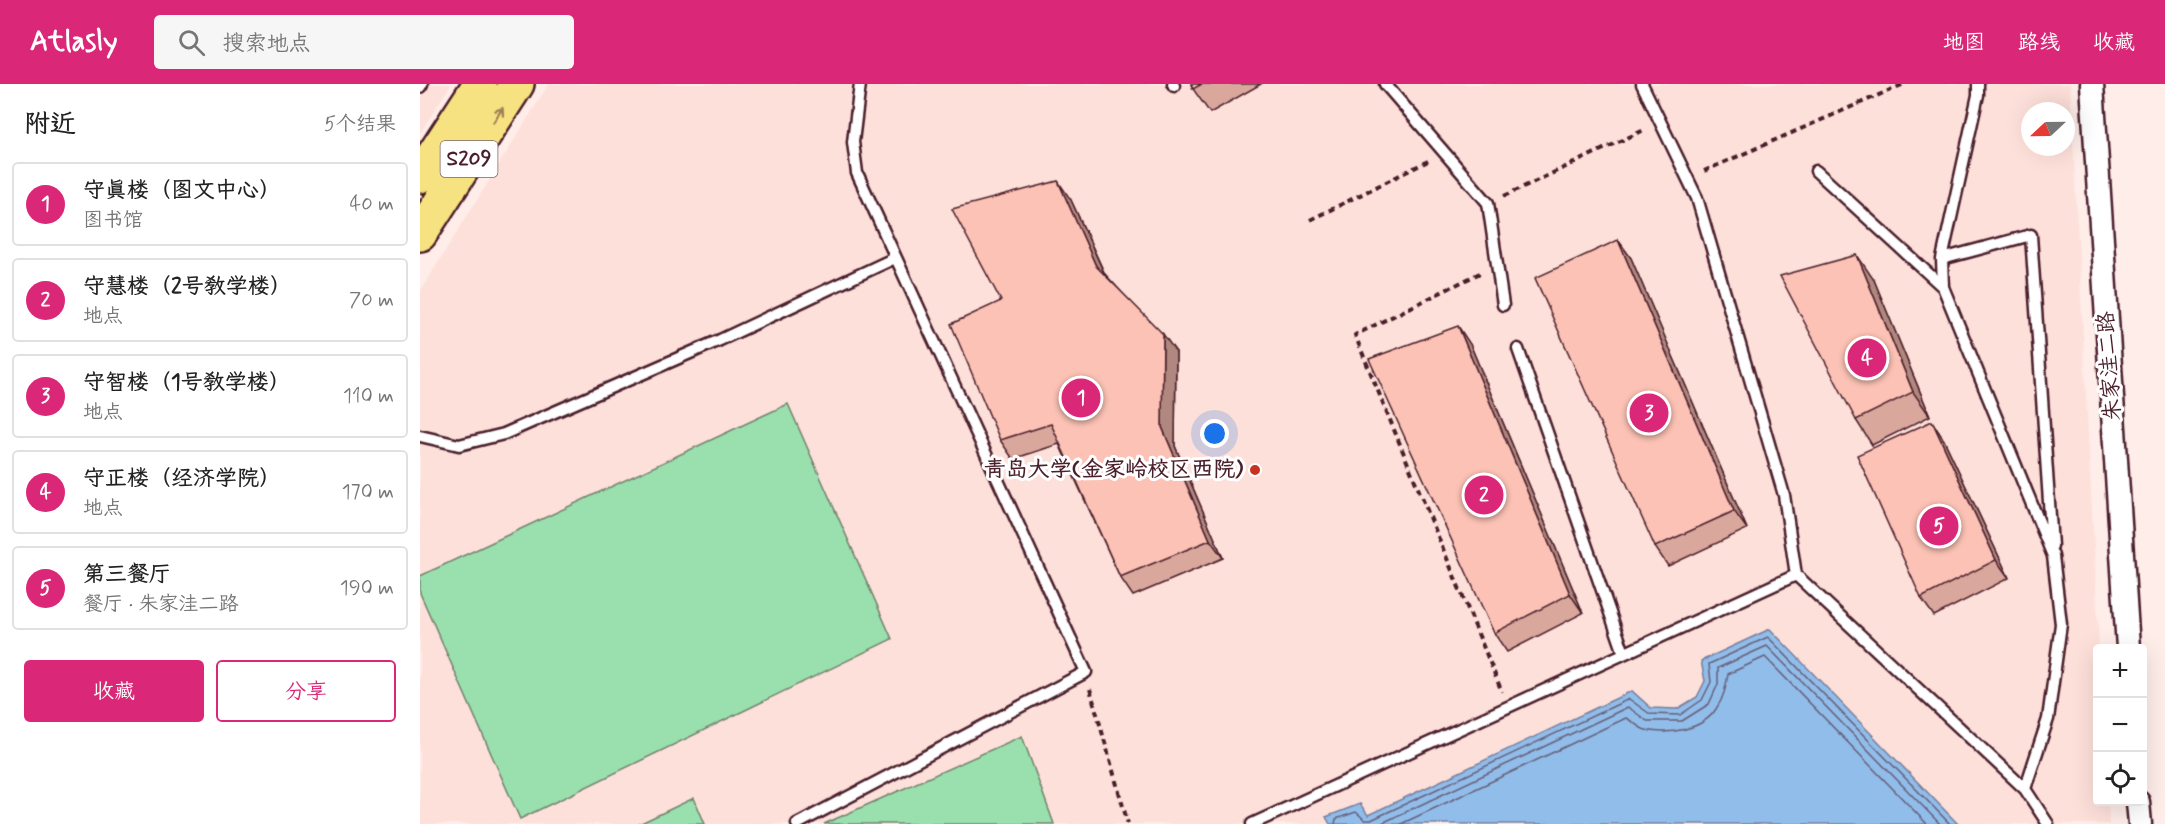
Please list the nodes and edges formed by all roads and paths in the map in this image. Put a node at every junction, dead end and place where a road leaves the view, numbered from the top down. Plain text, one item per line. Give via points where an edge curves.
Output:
1 (480, 84) edge
2 (518, 84) edge
3 (860, 84) edge
4 (1384, 84) edge
5 (1642, 84) edge
6 (1904, 84) edge
7 (1978, 84) edge
8 (2092, 84) edge
9 (1660, 122) junction
10 (1444, 153) junction
11 (1816, 171) dead end
12 (420, 176) edge
13 (1688, 178) junction
14 (1488, 203) junction
15 (1310, 220) dead end
16 (420, 234) edge
17 (895, 258) junction
18 (1942, 259) junction
19 (1497, 265) junction
20 (1943, 286) junction
21 (1503, 305) dead end
22 (1518, 349) dead end
23 (420, 436) edge
24 (2053, 556) junction
25 (1796, 574) junction
26 (2128, 644) edge
27 (1624, 653) junction
28 (1086, 672) junction
29 (1508, 707) junction
30 (2025, 789) junction
31 (2138, 806) edge
32 (797, 824) edge
33 (1128, 824) edge
34 (1252, 824) edge
35 (2048, 824) edge
36 (2140, 824) edge

1 - 12 main road, S209
16 -> 2 main road, S209
3 - 17 lane via 853,142 857,172
4 - 10 lane
5 - 9 lane
6 - 13 path
7 - 18 lane
8 - 26 street, 朱家洼二路
9 - 13 lane
9 - 14 path
10 - 14 lane
10 - 15 path
11 - 20 lane
13 - 25 lane via 1698,198 1784,495
14 - 19 lane
17 - 23 lane via 504,434 459,445
17 - 28 lane
18 - 20 lane
18 - 24 lane via 2031,235
19 - 21 lane
19 - 29 path via 1355,335
20 - 24 lane
22 - 27 lane
24 - 30 lane via 2061,624 2048,719
25 - 27 lane
25 - 30 lane
27 - 29 lane
28 - 32 lane
28 - 33 path
29 - 34 lane
30 - 35 lane
31 - 36 street

